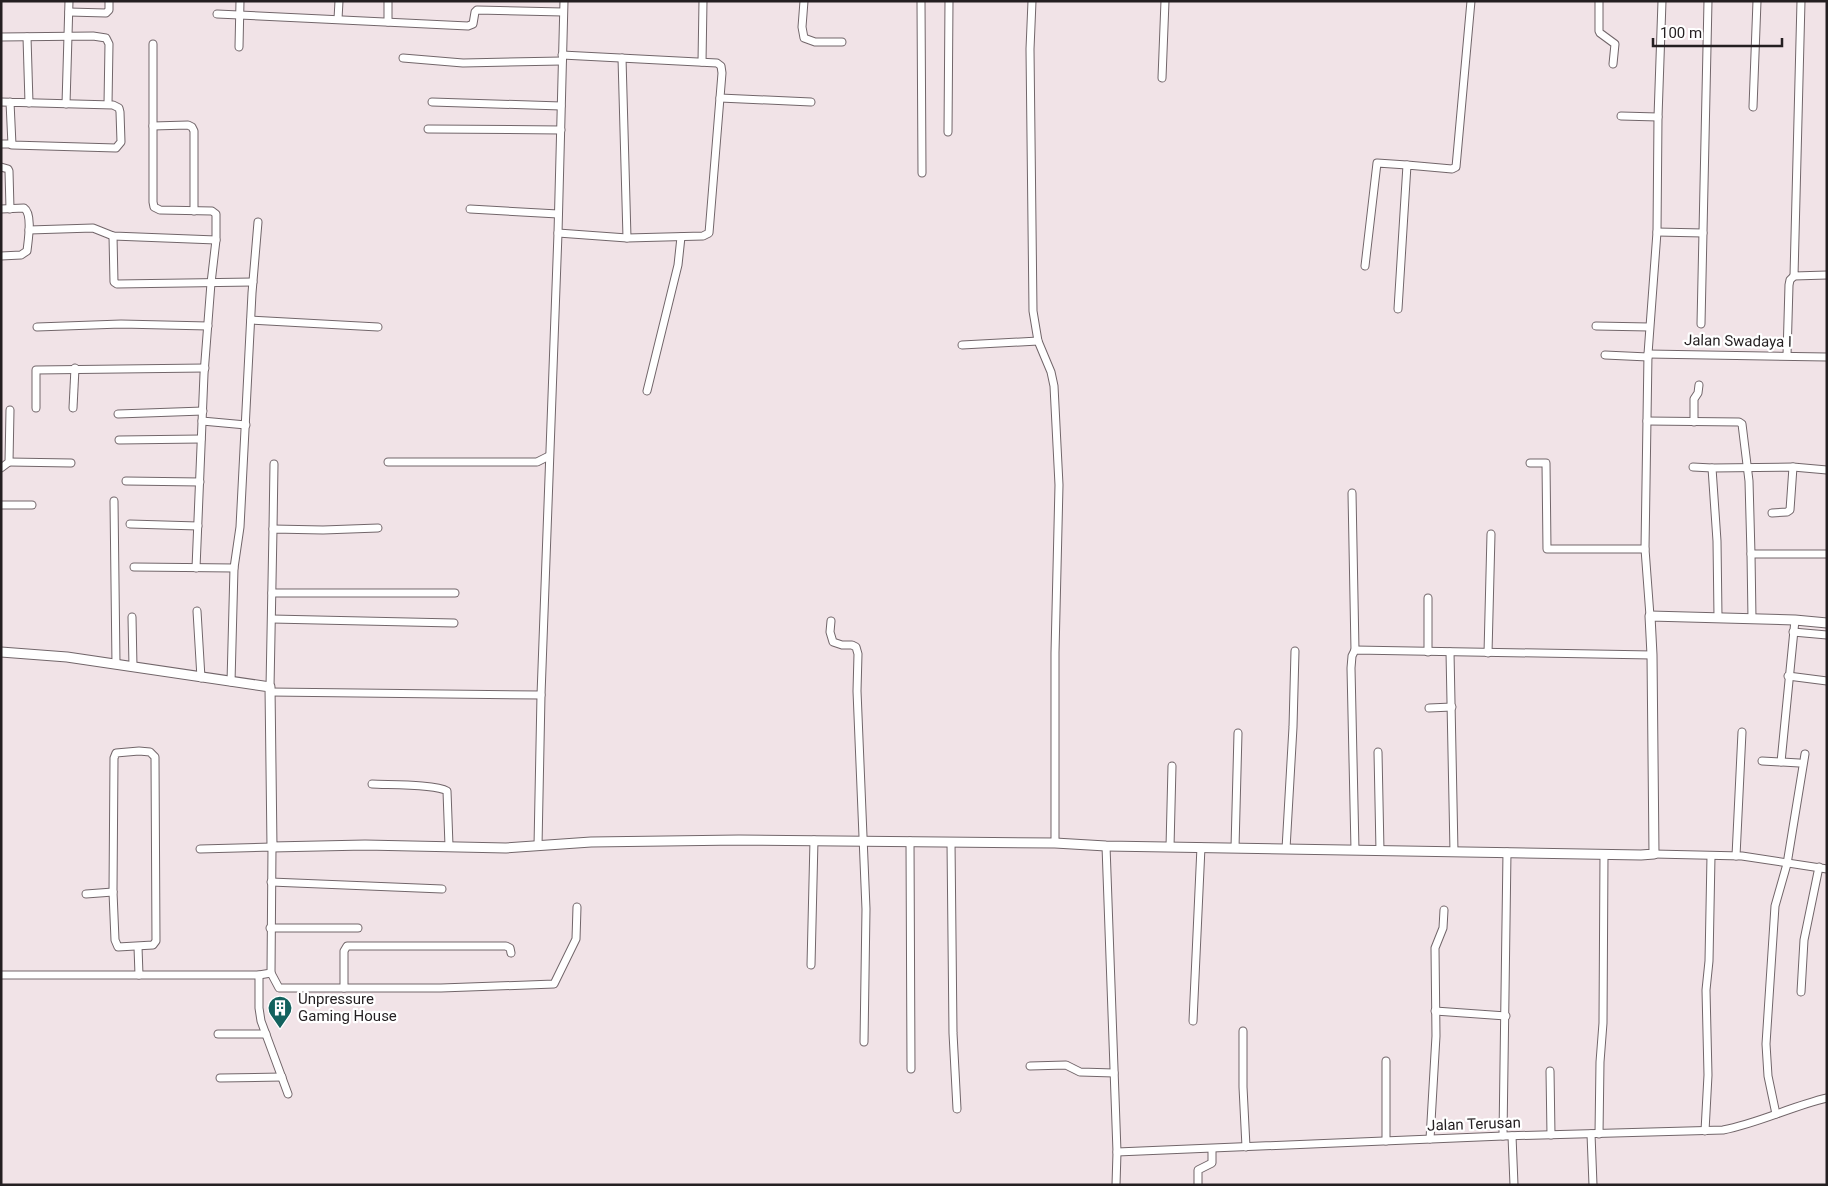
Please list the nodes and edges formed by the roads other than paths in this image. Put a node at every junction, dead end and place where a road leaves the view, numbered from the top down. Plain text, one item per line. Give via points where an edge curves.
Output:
1 (69, 1) edge
2 (109, 1) edge
3 (240, 1) edge
4 (338, 1) edge
5 (388, 1) edge
6 (564, 1) edge
7 (703, 1) edge
8 (804, 1) edge
9 (921, 1) edge
10 (949, 1) edge
11 (1032, 1) edge
12 (1166, 1) edge
13 (1471, 1) edge
14 (1599, 1) edge
15 (1662, 1) edge
16 (1708, 1) edge
17 (1757, 1) edge
18 (1801, 1) edge
19 (68, 12) junction
20 (564, 12) junction
21 (217, 14) dead end
22 (240, 14) junction
23 (338, 19) junction
24 (388, 22) junction
25 (67, 36) junction
26 (1, 37) edge
27 (27, 37) junction
28 (842, 42) dead end
29 (153, 44) dead end
30 (240, 47) dead end
31 (403, 58) dead end
32 (562, 58) junction
33 (622, 58) junction
34 (702, 62) junction
35 (1612, 64) dead end
36 (1162, 78) dead end
37 (720, 98) junction
38 (1, 102) edge
39 (10, 102) junction
40 (432, 102) dead end
41 (811, 102) dead end
42 (29, 103) junction
43 (66, 104) junction
44 (108, 104) junction
45 (561, 106) junction
46 (1753, 107) dead end
47 (1621, 116) dead end
48 (1658, 116) junction
49 (153, 126) junction
50 (428, 130) dead end
51 (561, 130) junction
52 (948, 132) dead end
53 (1, 144) edge
54 (11, 144) junction
55 (1407, 165) junction
56 (1, 167) edge
57 (922, 173) dead end
58 (1, 209) edge
59 (10, 209) junction
60 (470, 209) dead end
61 (194, 211) junction
62 (558, 214) junction
63 (258, 222) dead end
64 (29, 230) junction
65 (1657, 232) junction
66 (558, 233) junction
67 (1703, 233) junction
68 (113, 236) junction
69 (681, 237) junction
70 (626, 238) junction
71 (216, 240) junction
72 (1, 256) edge
73 (1366, 266) dead end
74 (1827, 275) edge
75 (1794, 276) junction
76 (253, 282) junction
77 (210, 283) junction
78 (1398, 309) dead end
79 (251, 320) junction
80 (1701, 324) dead end
81 (37, 326) dead end
82 (208, 326) junction
83 (378, 326) dead end
84 (1596, 326) dead end
85 (1649, 327) junction
86 (1038, 341) junction
87 (962, 344) dead end
88 (1605, 355) dead end
89 (1787, 355) junction
90 (1648, 356) junction
91 (1827, 357) edge
92 (75, 368) junction
93 (205, 368) junction
94 (1699, 385) dead end
95 (647, 391) dead end
96 (36, 408) dead end
97 (74, 408) dead end
98 (10, 410) dead end
99 (203, 411) junction
100 (118, 414) dead end
101 (202, 421) junction
102 (1647, 421) junction
103 (1694, 422) junction
104 (246, 425) junction
105 (201, 439) junction
106 (119, 440) dead end
107 (549, 456) junction
108 (9, 462) junction
109 (388, 462) dead end
110 (71, 463) dead end
111 (1530, 463) dead end
112 (274, 464) dead end
113 (1693, 467) dead end
114 (1792, 467) junction
115 (1, 468) edge
116 (1712, 468) junction
117 (1748, 468) junction
118 (1827, 470) edge
119 (126, 481) dead end
120 (200, 482) junction
121 (1352, 493) dead end
122 (114, 501) dead end
123 (1, 505) edge
124 (32, 505) dead end
125 (1772, 513) dead end
126 (130, 524) dead end
127 (198, 526) junction
128 (378, 528) dead end
129 (272, 529) junction
130 (1491, 534) dead end
131 (1646, 549) junction
132 (1751, 554) junction
133 (1827, 554) edge
134 (134, 567) dead end
135 (196, 568) junction
136 (234, 568) junction
137 (272, 593) junction
138 (455, 593) dead end
139 (1428, 598) dead end
140 (197, 610) dead end
141 (1650, 616) junction
142 (132, 617) dead end
143 (1718, 617) junction
144 (272, 619) junction
145 (1752, 619) junction
146 (1795, 620) junction
147 (831, 622) dead end
148 (1827, 623) edge
149 (454, 624) dead end
150 (1793, 632) junction
151 (1827, 635) edge
152 (1354, 650) junction
153 (1294, 651) dead end
154 (1, 652) edge
155 (1428, 652) junction
156 (1450, 652) junction
157 (1488, 653) junction
158 (1652, 655) junction
159 (116, 664) junction
160 (133, 667) junction
161 (1788, 676) junction
162 (201, 678) junction
163 (1827, 681) edge
164 (231, 682) junction
165 (270, 690) junction
166 (541, 696) junction
167 (1452, 707) junction
168 (1429, 708) dead end
169 (1742, 732) dead end
170 (1238, 733) dead end
171 (1378, 752) dead end
172 (1804, 754) dead end
173 (1762, 761) dead end
174 (1781, 762) junction
175 (1799, 763) dead end
176 (1172, 766) dead end
177 (372, 784) dead end
178 (814, 840) junction
179 (863, 841) junction
180 (910, 842) junction
181 (951, 842) junction
182 (1055, 843) junction
183 (449, 846) junction
184 (538, 846) junction
185 (1106, 846) junction
186 (272, 847) junction
187 (1170, 847) junction
188 (1201, 848) junction
189 (1235, 848) junction
190 (200, 849) dead end
191 (1286, 849) junction
192 (1355, 850) junction
193 (1380, 851) junction
194 (1454, 852) junction
195 (1507, 852) junction
196 (1654, 854) junction
197 (1604, 855) junction
198 (1711, 856) junction
199 (1736, 856) junction
200 (1787, 864) junction
201 (1821, 868) edge
202 (271, 882) junction
203 (442, 889) dead end
204 (113, 892) junction
205 (86, 894) dead end
206 (577, 907) dead end
207 (1444, 910) dead end
208 (270, 928) junction
209 (358, 928) dead end
210 (138, 947) junction
211 (511, 953) dead end
212 (811, 966) dead end
213 (271, 973) junction
214 (1, 975) edge
215 (139, 975) junction
216 (259, 975) junction
217 (344, 988) junction
218 (1800, 992) dead end
219 (1435, 1011) junction
220 (1506, 1016) junction
221 (1193, 1021) dead end
222 (1243, 1030) dead end
223 (218, 1034) dead end
224 (266, 1034) junction
225 (864, 1042) dead end
226 (1386, 1061) dead end
227 (1030, 1066) dead end
228 (911, 1069) dead end
229 (1550, 1071) dead end
230 (1114, 1073) junction
231 (282, 1077) junction
232 (220, 1078) dead end
233 (288, 1094) dead end
234 (1827, 1098) edge
235 (957, 1109) dead end
236 (1776, 1114) junction
237 (1705, 1131) junction
238 (1591, 1134) junction
239 (1599, 1134) junction
240 (1551, 1135) junction
241 (1503, 1136) junction
242 (1512, 1136) junction
243 (1430, 1139) junction
244 (1386, 1140) junction
245 (1246, 1147) junction
246 (1212, 1149) junction
247 (1117, 1152) junction
248 (1116, 1185) edge
249 (1198, 1185) edge
250 (1514, 1185) edge
251 (1593, 1185) edge

1 - 19 street
2 - 19 street via 106,13
3 - 22 street
4 - 23 street
5 - 24 street
6 - 20 street
7 - 34 street
8 - 28 street via 804,38 815,42
9 - 57 street
10 - 52 street
11 - 86 street via 1033,311
12 - 36 street
13 - 55 street via 1456,167
14 - 35 street via 1600,33 1615,44
15 - 48 street
16 - 67 street
17 - 46 street
18 - 75 street
19 - 25 street
20 - 24 street via 477,10 470,26
20 - 32 street
21 - 22 street
22 - 23 street
22 - 30 street
23 - 24 street
25 - 27 street
25 - 43 street
25 - 44 street via 107,39
26 - 27 street
27 - 42 street
29 - 49 street
31 - 32 street via 463,63
32 - 33 street
32 - 45 street
33 - 34 street
33 - 70 street
34 - 37 street via 722,66
37 - 41 street
37 - 69 street via 710,230 704,236
38 - 39 street
39 - 42 street
39 - 54 street
40 - 45 street
42 - 43 street
43 - 44 street
44 - 54 street via 116,106 120,112 121,142 117,148
45 - 51 street
47 - 48 street
48 - 65 street
49 - 61 street via 154,207
49 - 61 street via 188,125 194,131
50 - 51 street
51 - 62 street
53 - 54 street
55 - 73 street via 1376,163
55 - 78 street
56 - 59 street via 9,171
58 - 59 street
59 - 64 street via 27,210
60 - 62 street
61 - 71 street via 215,212
62 - 66 street
63 - 76 street
64 - 68 street via 93,228
64 - 72 street via 24,254
65 - 67 street
65 - 85 street
66 - 70 street
66 - 107 street
67 - 80 street
68 - 71 street
68 - 77 street via 116,284
69 - 70 street
69 - 95 street via 678,265
71 - 77 street
74 - 75 street
75 - 89 street via 1789,285
76 - 77 street
76 - 79 street
77 - 82 street
79 - 83 street
79 - 104 street
81 - 82 street
82 - 93 street
84 - 85 street
85 - 90 street
86 - 87 street
86 - 182 street via 1054,386 1059,485
88 - 90 street, Jalan Swadaya I
89 - 90 street, Jalan Swadaya I
89 - 91 street, Jalan Swadaya I
90 - 102 street
92 - 93 street
92 - 96 street via 36,370
92 - 97 street
93 - 99 street
94 - 103 street via 1694,400
98 - 108 street
99 - 100 street
99 - 101 street
101 - 104 street
101 - 105 street
102 - 103 street
102 - 131 street
103 - 117 street via 1742,424
104 - 136 street via 240,527
105 - 106 street
105 - 120 street
107 - 109 street via 537,462
107 - 166 street
108 - 110 street
108 - 115 street
111 - 131 street via 1546,463 1548,549
112 - 129 street
113 - 116 street
114 - 117 street
114 - 118 street
114 - 125 street via 1790,510
116 - 117 street
116 - 143 street
117 - 132 street
119 - 120 street
120 - 127 street
121 - 152 street
122 - 159 street
123 - 124 street
126 - 127 street
127 - 135 street
128 - 129 street
129 - 137 street
130 - 157 street
131 - 141 street
132 - 133 street
132 - 145 street
134 - 135 street
135 - 136 street
136 - 164 street
137 - 138 street
137 - 144 street
139 - 155 street
140 - 162 street
141 - 143 street
141 - 158 street
142 - 160 street
143 - 145 street
144 - 149 street
144 - 165 street
145 - 146 street
146 - 148 street
146 - 150 street
147 - 179 street via 833,642 852,645 858,654
150 - 151 street
150 - 161 street
152 - 155 street
152 - 192 street via 1351,668
153 - 191 street
154 - 159 street
155 - 156 street
156 - 157 street
156 - 167 street
157 - 158 street
158 - 196 street
159 - 160 street
160 - 162 street
161 - 163 street
161 - 174 street
162 - 164 street
164 - 165 street
165 - 166 street
165 - 186 street
166 - 184 street
167 - 168 street
167 - 194 street
169 - 199 street
170 - 189 street
171 - 193 street
172 - 200 street
173 - 174 street
174 - 175 street
176 - 187 street
177 - 183 street via 447,791
178 - 179 street
178 - 184 street via 635,840
178 - 212 street
179 - 180 street
179 - 225 street via 866,909
180 - 181 street
180 - 228 street
181 - 182 street
181 - 235 street
182 - 185 street
183 - 184 street
183 - 186 street
185 - 187 street
185 - 230 street
186 - 190 street
186 - 202 street
187 - 188 street
188 - 189 street
188 - 221 street
189 - 191 street
191 - 192 street
192 - 193 street
193 - 194 street
194 - 195 street
195 - 197 street
195 - 220 street
196 - 197 street
196 - 198 street
197 - 239 street
198 - 199 street
198 - 237 street
199 - 200 street
200 - 201 street
200 - 236 street via 1775,906 1766,1044 1767,1070
201 - 218 street via 1804,940
202 - 203 street
202 - 208 street
204 - 205 street
204 - 210 street via 116,945
204 - 210 street via 114,755 150,752 155,757 156,941 153,945
206 - 217 street via 576,938 554,984
207 - 219 street via 1443,928 1434,948
208 - 209 street
208 - 213 street
210 - 215 street
211 - 217 street via 506,946 347,946 344,951
213 - 216 street
213 - 217 street via 278,988
214 - 215 street
215 - 216 street
216 - 224 street via 260,1016
219 - 220 street
219 - 243 street
220 - 241 street
222 - 245 street
223 - 224 street
224 - 231 street
226 - 244 street
227 - 230 street via 1066,1065 1080,1072
229 - 240 street
230 - 247 street
231 - 232 street
231 - 233 street
234 - 236 street, Jalan Terusan
236 - 237 street, Jalan Terusan via 1740,1127
237 - 239 street, Jalan Terusan
238 - 239 street, Jalan Terusan
238 - 240 street, Jalan Terusan
238 - 251 street
240 - 242 street, Jalan Terusan
241 - 242 street, Jalan Terusan
241 - 243 street, Jalan Terusan
242 - 250 street
243 - 244 street, Jalan Terusan
244 - 245 street, Jalan Terusan
245 - 246 street, Jalan Terusan
246 - 247 street, Jalan Terusan
246 - 249 street via 1212,1163 1198,1170
247 - 248 street

